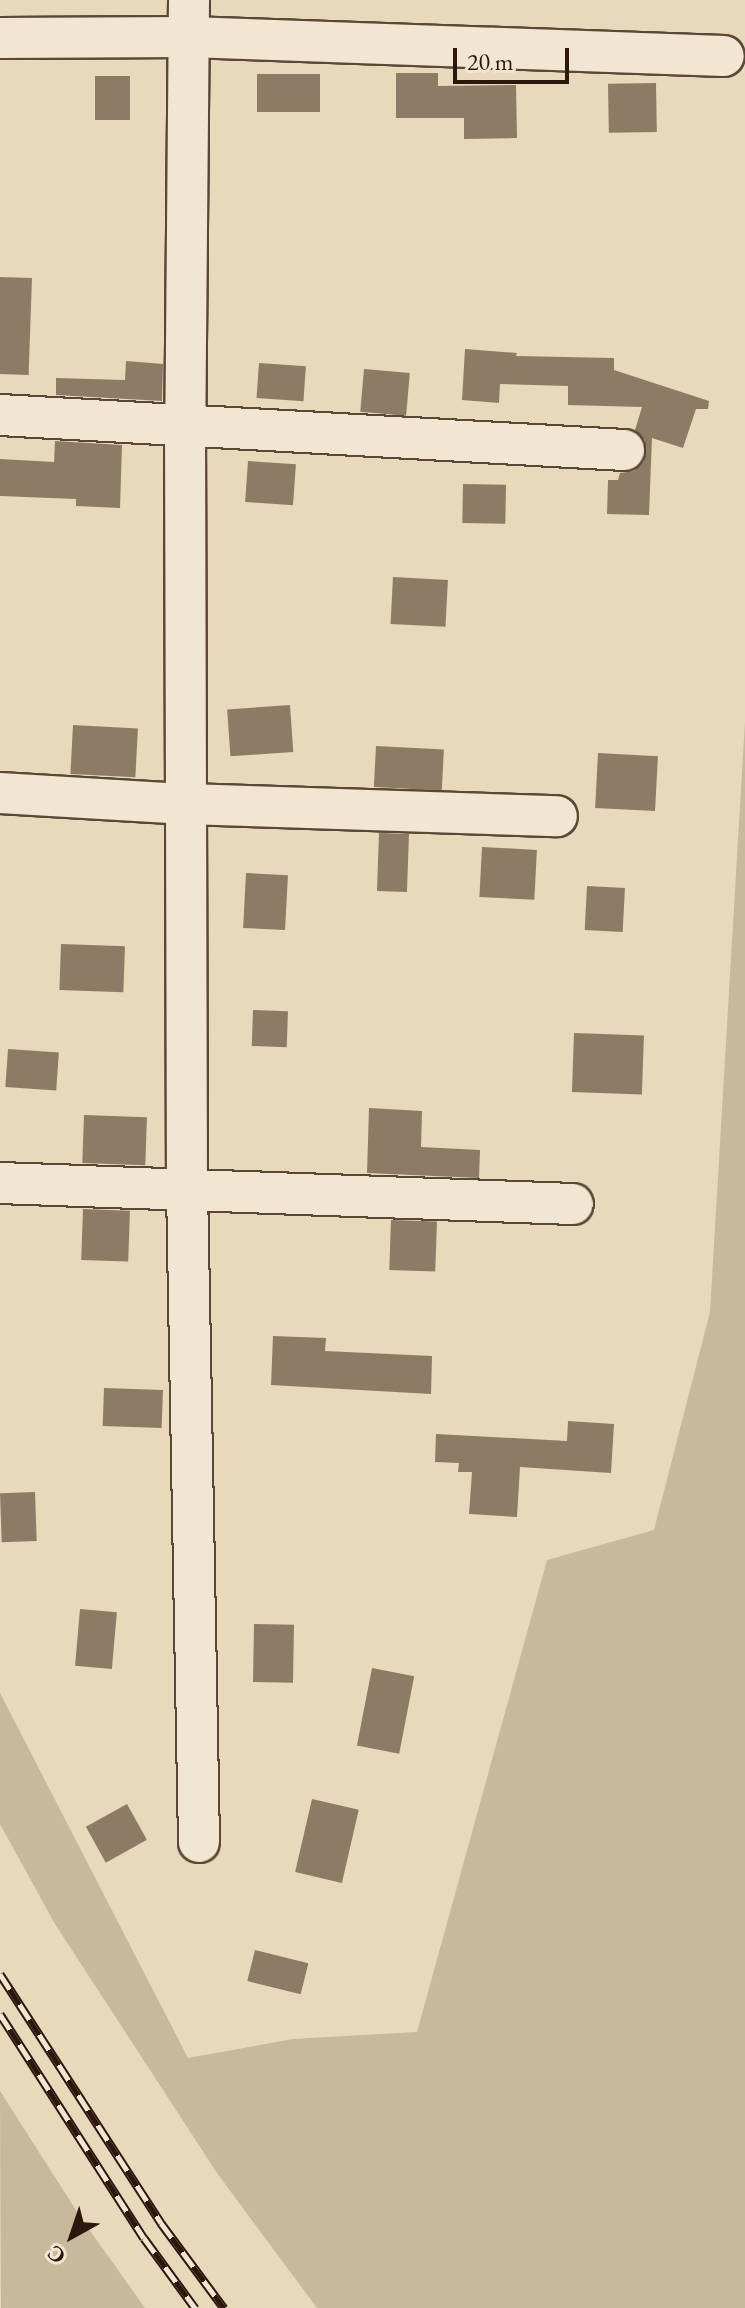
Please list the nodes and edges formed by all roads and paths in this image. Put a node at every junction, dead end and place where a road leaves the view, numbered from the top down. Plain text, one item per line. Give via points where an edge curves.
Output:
1 (189, 19) edge
2 (0, 38) edge
3 (724, 56) dead end
4 (0, 415) edge
5 (185, 425) junction
6 (624, 450) dead end
7 (0, 793) edge
8 (187, 804) junction
9 (557, 816) dead end
10 (0, 1183) edge
11 (187, 1188) junction
12 (573, 1204) dead end
13 (199, 1842) dead end

1 - 2 lane
1 - 3 lane
1 - 5 lane
4 - 5 lane
5 - 6 lane
5 - 8 lane
7 - 8 lane
8 - 9 lane
8 - 11 lane
10 - 11 lane
11 - 12 lane
11 - 13 lane

